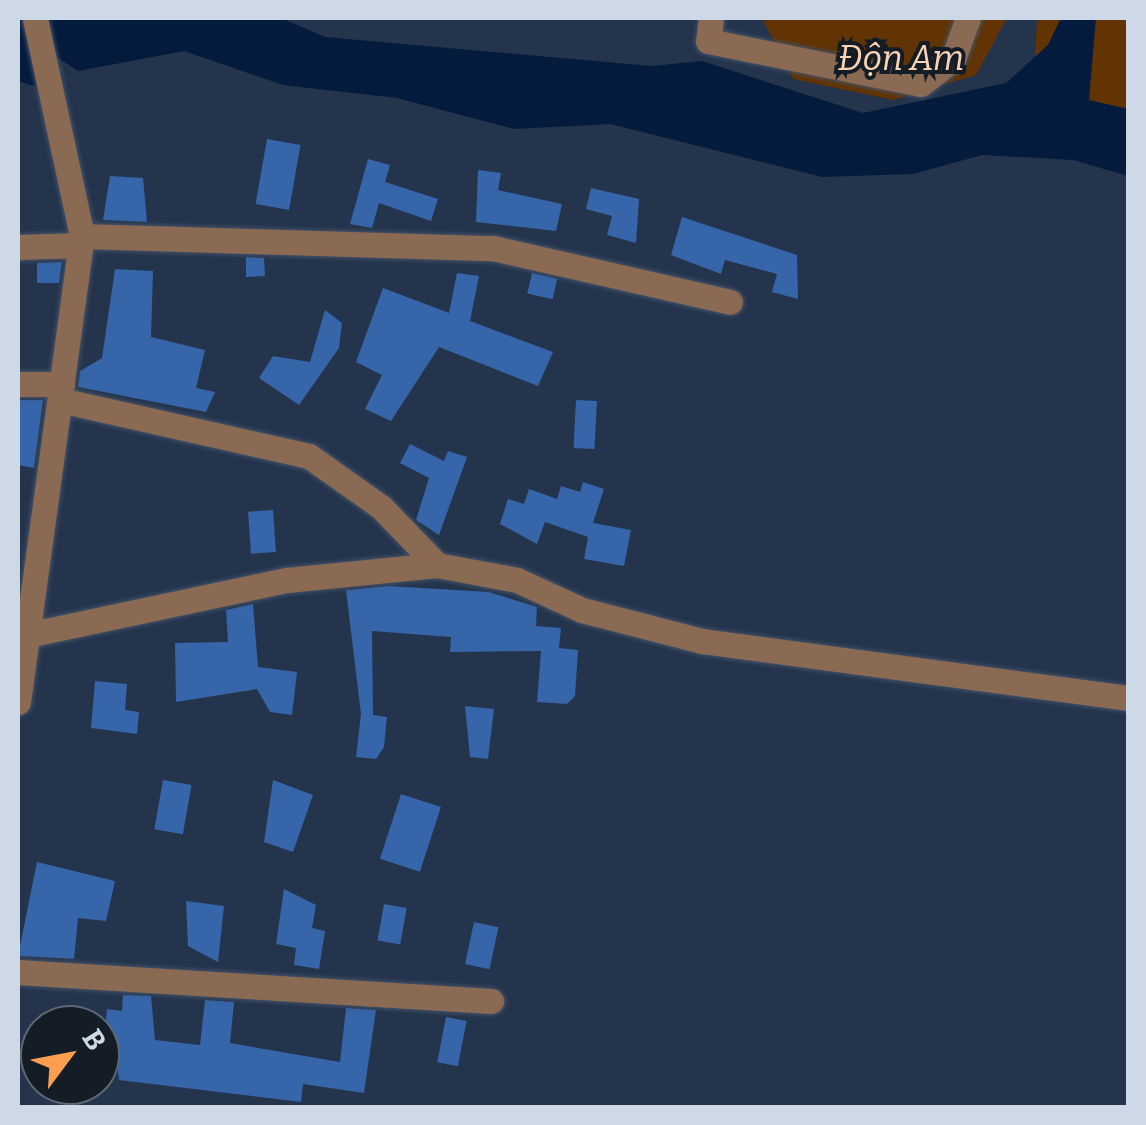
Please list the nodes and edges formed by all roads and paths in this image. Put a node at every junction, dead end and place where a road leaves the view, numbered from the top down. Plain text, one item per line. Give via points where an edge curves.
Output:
1 (35, 18) edge
2 (711, 18) edge
3 (968, 18) edge
4 (81, 240) junction
5 (18, 248) edge
6 (730, 302) dead end
7 (18, 384) edge
8 (61, 392) junction
9 (437, 566) junction
10 (24, 636) edge
11 (1128, 698) edge
12 (18, 702) edge
13 (18, 972) edge
14 (491, 1001) dead end

1 - 4 street
2 - 3 street via 708,42 922,84 952,59
4 - 5 street
4 - 6 street via 493,248
4 - 8 street
7 - 8 street
8 - 9 street via 308,456 381,506
8 - 10 street
9 - 10 street via 303,577
9 - 11 street via 517,580 582,610 702,641
10 - 12 street
13 - 14 street

